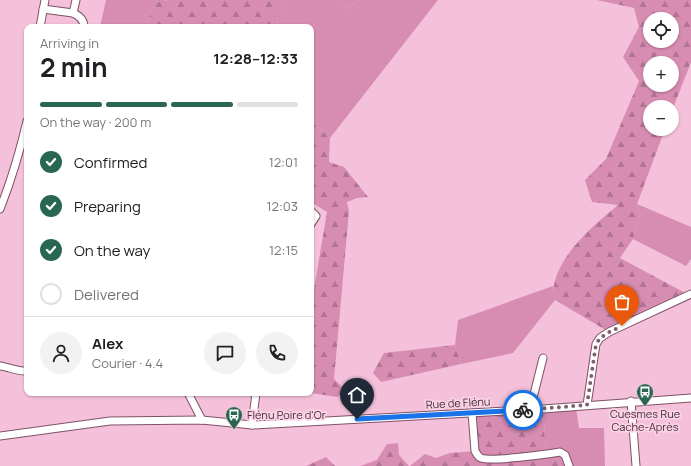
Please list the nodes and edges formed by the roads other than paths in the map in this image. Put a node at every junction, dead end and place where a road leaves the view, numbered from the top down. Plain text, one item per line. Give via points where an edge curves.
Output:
1 (45, 0) edge
2 (76, 0) edge
3 (43, 9) junction
4 (73, 13) junction
5 (40, 24) edge
6 (83, 24) edge
7 (24, 134) edge
8 (0, 209) edge
9 (691, 294) edge
10 (590, 356) dead end
11 (543, 358) dead end
12 (0, 366) edge
13 (24, 371) edge
14 (590, 387) junction
15 (190, 396) edge
16 (256, 396) edge
17 (691, 398) edge
18 (631, 402) junction
19 (587, 405) junction
20 (530, 410) junction
21 (472, 413) junction
22 (202, 420) junction
23 (252, 425) junction
24 (0, 436) edge
25 (569, 466) edge
26 (636, 466) edge

1 - 3 street
2 - 4 street
3 - 4 street
3 - 5 street
4 - 6 street via 79,15
7 - 8 street
9 - 14 street via 600,338 596,344
10 - 14 street via 587,382
11 - 20 street
12 - 13 street
14 - 19 street
15 - 22 street
16 - 23 street
17 - 18 street, Rue de Flénu
18 - 19 street, Rue de Flénu
18 - 26 street
19 - 20 street, Rue de Flénu
20 - 21 street, Rue de Flénu
21 - 23 street, Rue de Flénu
21 - 25 street via 475,451 482,459 560,452 565,455
22 - 23 street, Rue de Flénu
22 - 24 street, Rue de Flénu via 110,421

